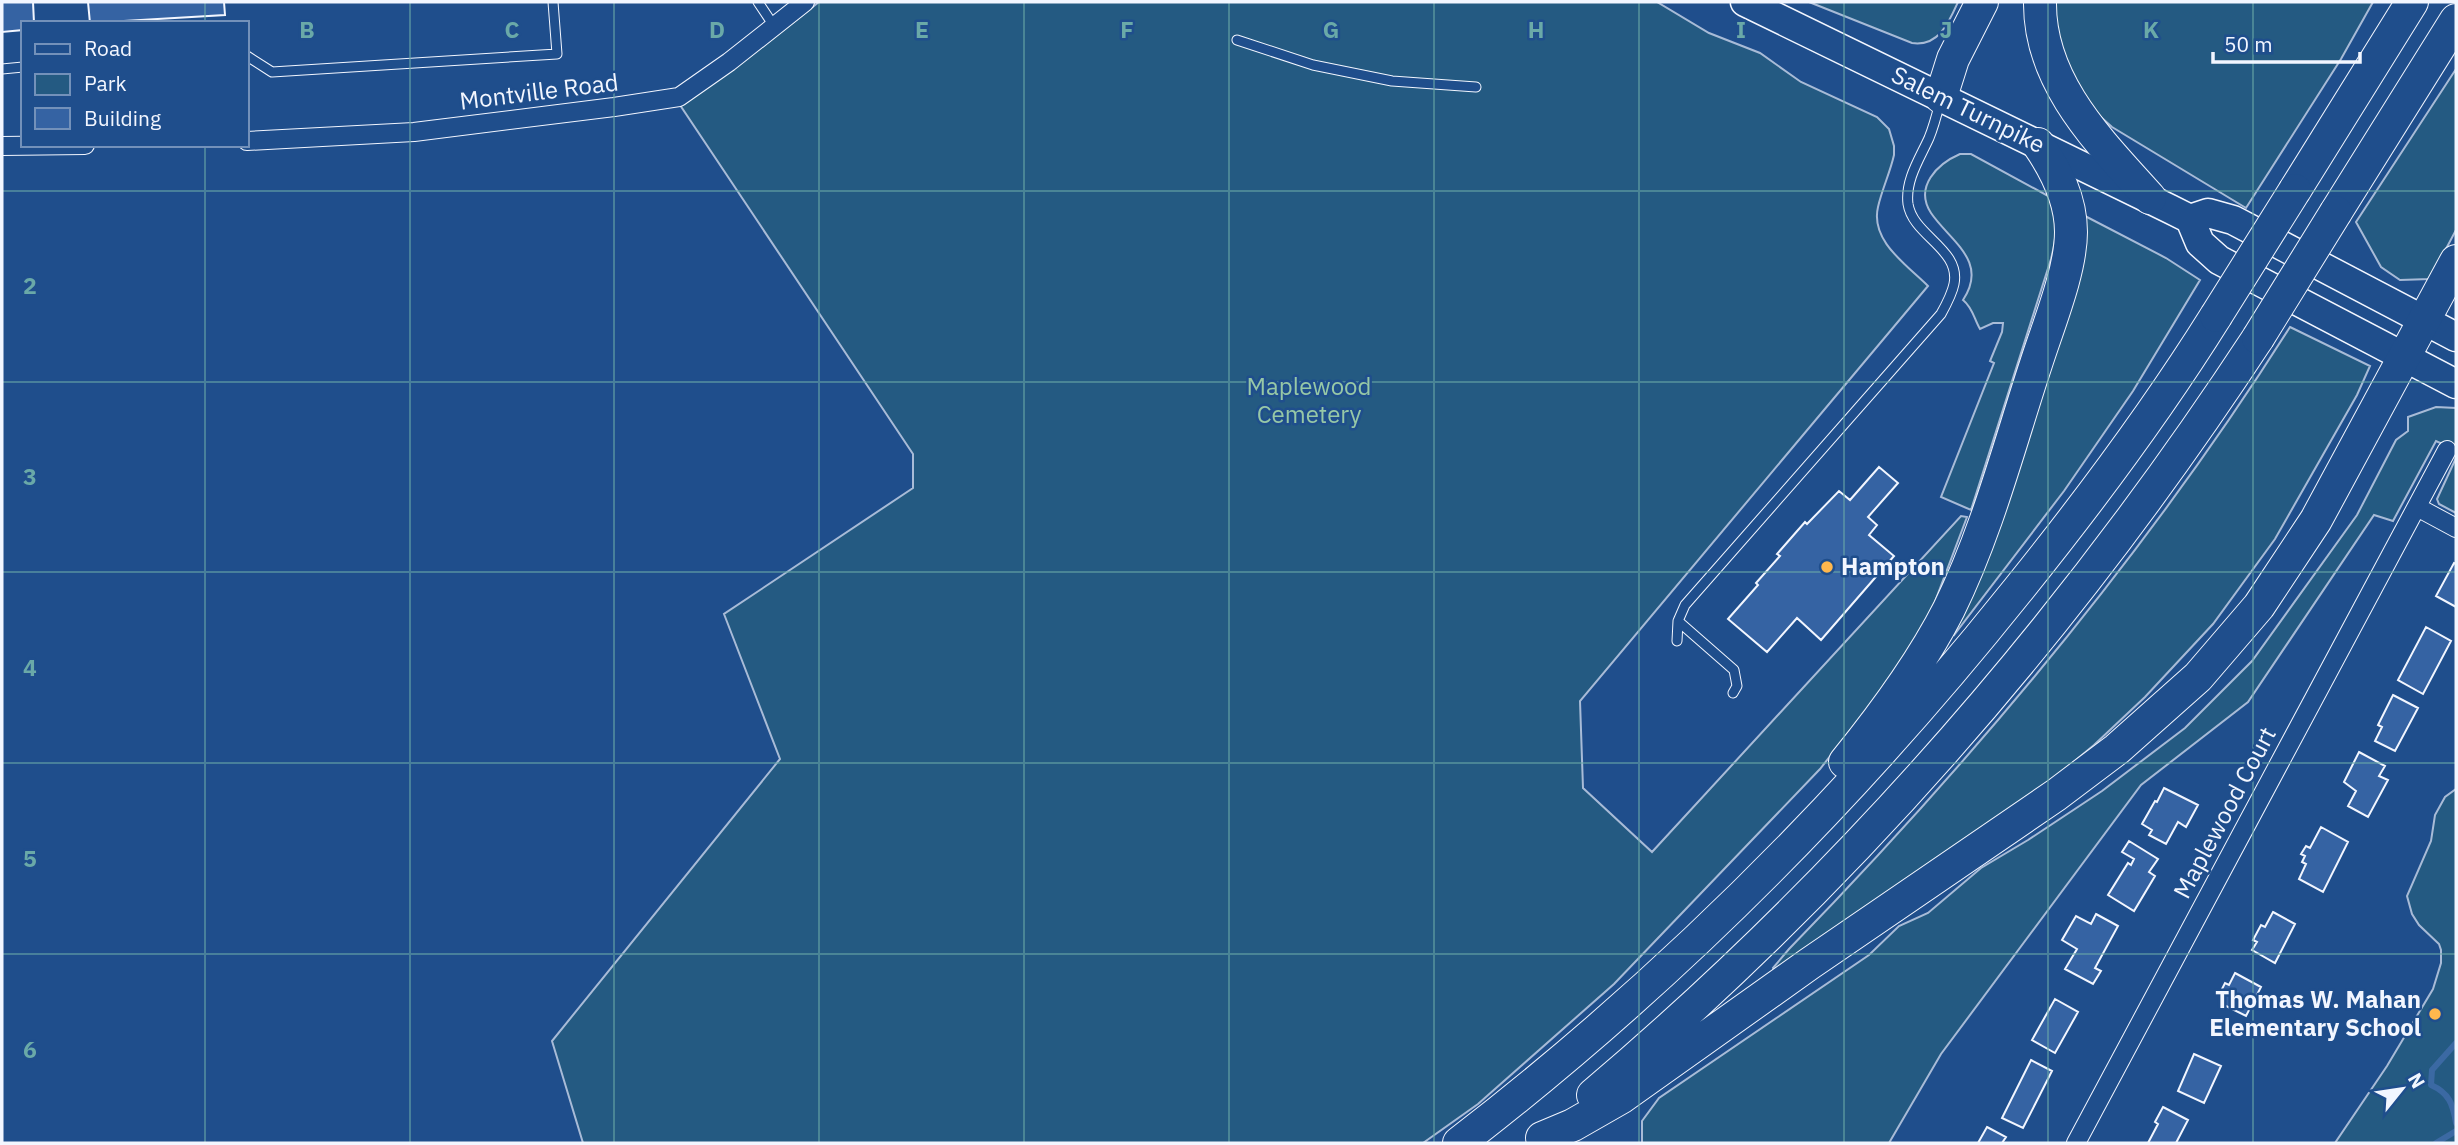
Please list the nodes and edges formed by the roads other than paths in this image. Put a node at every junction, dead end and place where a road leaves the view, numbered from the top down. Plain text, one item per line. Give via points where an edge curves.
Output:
1 (553, 2) edge
2 (758, 2) edge
3 (805, 2) edge
4 (1745, 2) edge
5 (1982, 2) edge
6 (2040, 2) edge
7 (2398, 2) edge
8 (2412, 2) edge
9 (2456, 20) edge
10 (774, 26) junction
11 (2389, 38) junction
12 (1237, 40) dead end
13 (248, 57) edge
14 (21, 67) edge
15 (2, 69) edge
16 (1476, 88) dead end
17 (1941, 97) junction
18 (248, 141) edge
19 (2038, 144) junction
20 (2, 146) edge
21 (21, 146) edge
22 (2150, 198) junction
23 (2190, 219) junction
24 (2456, 261) edge
25 (2424, 320) junction
26 (2456, 337) edge
27 (2404, 357) junction
28 (2456, 384) edge
29 (2447, 450) dead end
30 (2417, 506) junction
31 (2456, 528) edge
32 (1678, 621) junction
33 (1677, 641) dead end
34 (1733, 693) dead end
35 (1804, 832) junction
36 (1539, 1141) edge
37 (1460, 1143) edge
38 (2076, 1143) edge

1 - 13 lane via 557,54 272,72
2 - 10 lane
3 - 10 street, Montville Road
4 - 17 main road, Salem Turnpike
5 - 17 highway via 1953,58
6 - 22 highway via 2046,48 2058,83
7 - 11 highway
8 - 11 highway
9 - 36 highway, bridge via 2258,338 2111,548 2030,650 1936,759 1744,959
10 - 18 street, Montville Road via 679,97 414,132
11 - 35 highway, bridge via 2216,316 2125,451 1930,696
12 - 16 lane via 1313,65 1392,81
14 - 15 lane
17 - 19 main road, Salem Turnpike
17 - 32 lane via 1912,176 1908,200 1916,224 1951,261 1954,287 1941,314 1685,605
19 - 22 main road, Salem Turnpike
19 - 35 highway via 2065,197 2069,251 1987,513 1961,583 1932,640 1831,781
20 - 21 street
22 - 23 main road, Salem Turnpike
23 - 25 main road via 2208,213 2233,219
23 - 27 main road via 2200,243 2219,260
24 - 25 highway
25 - 26 main road
25 - 27 highway
27 - 28 main road
27 - 36 highway via 2316,520 2278,578 2220,654 2159,713 2071,784 1622,1097
29 - 30 street, Maplewood Court
30 - 31 street
30 - 38 street, Maplewood Court
32 - 33 lane
32 - 34 lane via 1734,670 1737,686
35 - 37 highway via 1623,1007

